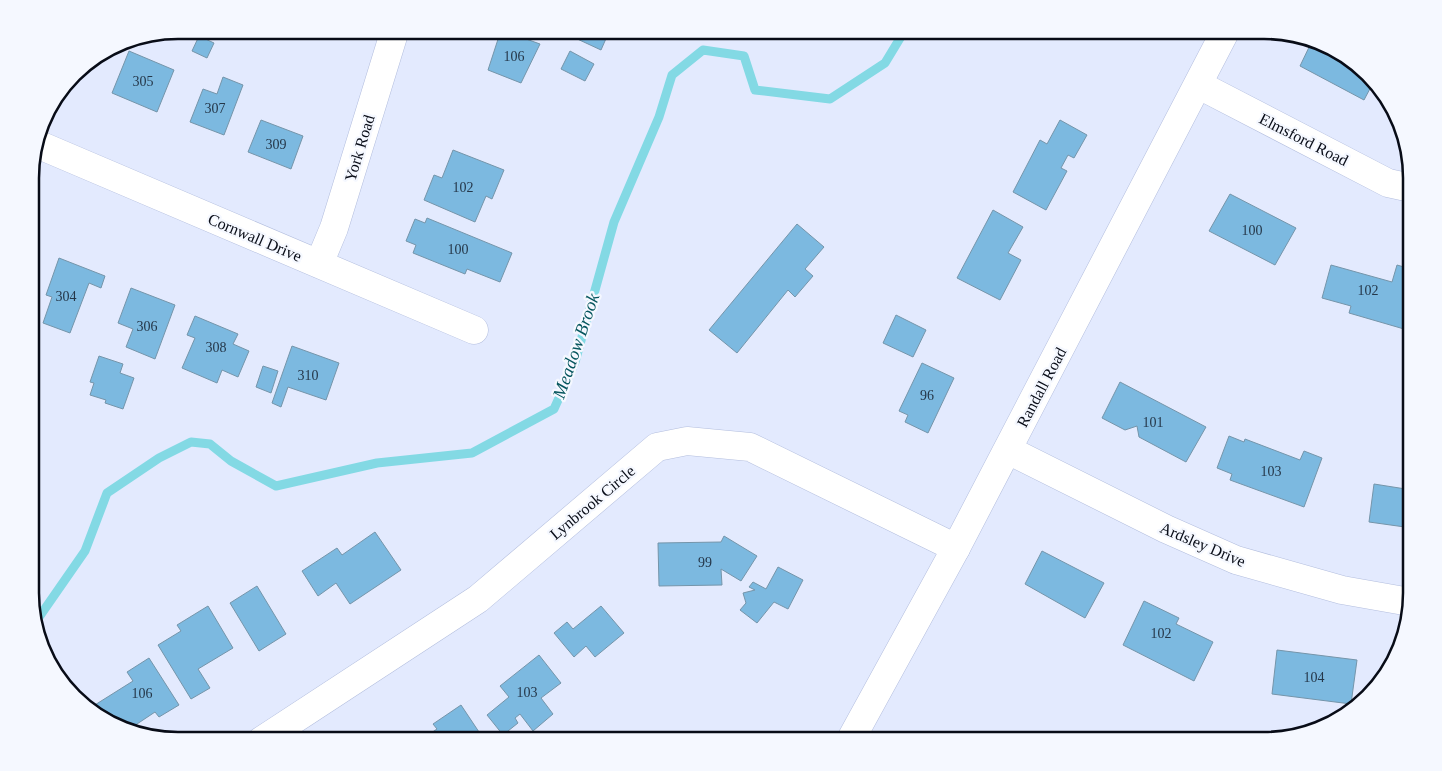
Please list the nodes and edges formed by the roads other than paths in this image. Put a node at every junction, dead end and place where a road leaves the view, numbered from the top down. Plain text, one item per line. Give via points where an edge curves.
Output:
1 (392, 39) edge
2 (1222, 39) edge
3 (1199, 85) junction
4 (42, 147) edge
5 (1403, 186) edge
6 (320, 264) junction
7 (474, 330) dead end
8 (1008, 450) junction
9 (956, 548) junction
10 (1403, 601) edge
11 (275, 732) edge
12 (855, 732) edge

1 - 6 street, York Road
2 - 3 street, Randall Road
3 - 5 street, Elmsford Road via 1388,183
3 - 8 street, Randall Road
4 - 6 street, Cornwall Drive
6 - 7 street, Cornwall Drive
8 - 9 street, Randall Road
8 - 10 street, Ardsley Drive via 1236,560 1342,590
9 - 11 street, Lynbrook Circle via 750,447 687,441 657,447 478,599
9 - 12 street, Randall Road

